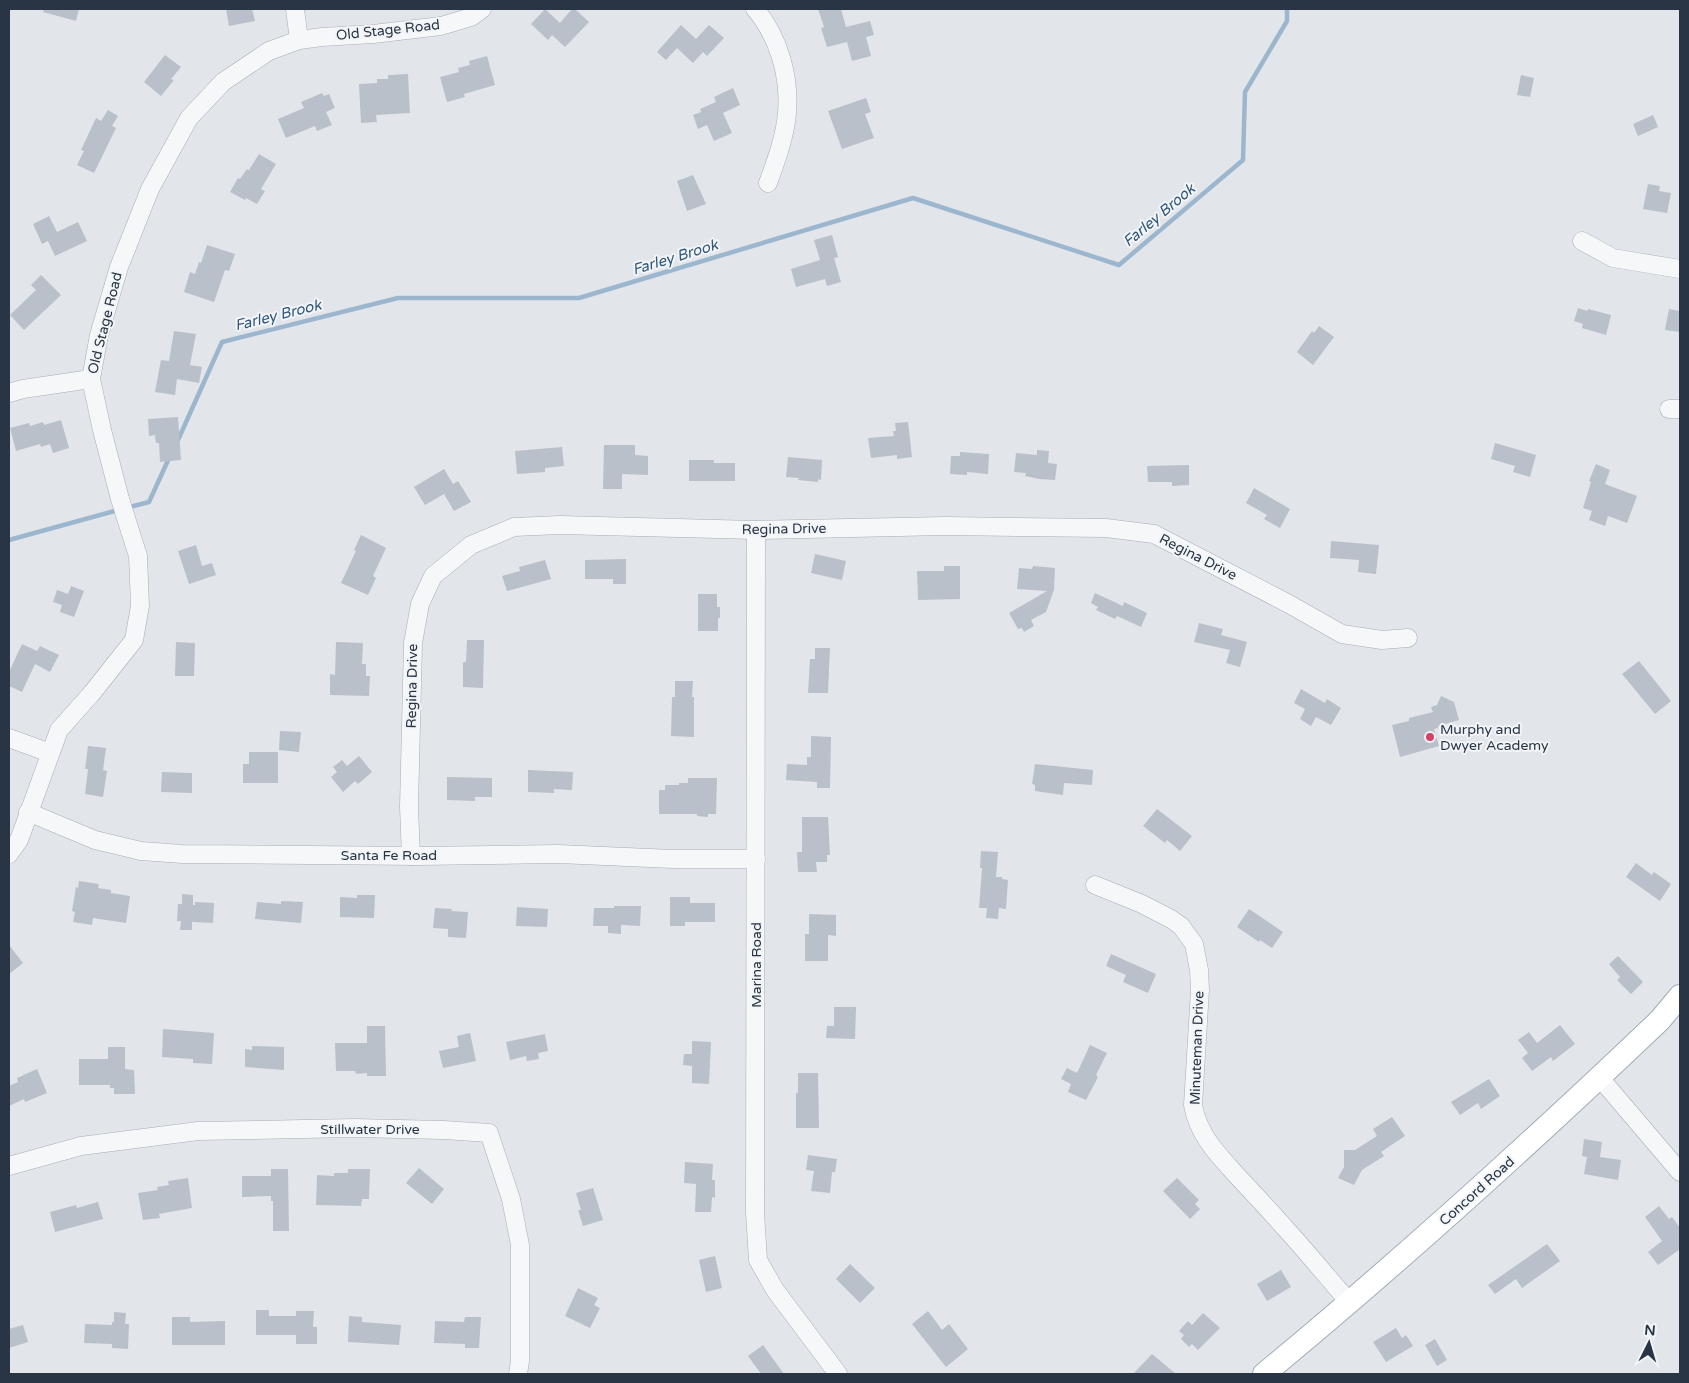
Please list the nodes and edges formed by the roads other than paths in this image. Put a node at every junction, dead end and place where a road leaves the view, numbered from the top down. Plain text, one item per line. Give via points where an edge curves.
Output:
1 (295, 9) edge
2 (482, 9) edge
3 (755, 9) edge
4 (299, 40) junction
5 (768, 183) dead end
6 (1582, 241) dead end
7 (1680, 269) edge
8 (91, 380) junction
9 (9, 393) edge
10 (756, 530) junction
11 (1408, 638) dead end
12 (9, 738) edge
13 (50, 753) junction
14 (28, 812) junction
15 (9, 854) edge
16 (411, 856) junction
17 (756, 859) junction
18 (1095, 885) dead end
19 (1680, 996) edge
20 (1600, 1078) junction
21 (9, 1166) edge
22 (1680, 1172) edge
23 (1350, 1303) junction
24 (518, 1374) edge
25 (838, 1374) edge
26 (1264, 1374) edge

1 - 4 street
2 - 4 street, Old Stage Road via 441,26
3 - 5 street via 783,61 788,88 784,131
4 - 8 street, Old Stage Road via 269,51 223,82 188,118 150,189 119,267 99,335
6 - 7 street via 1613,258
8 - 9 street
8 - 13 street, Old Stage Road via 138,556 140,606 134,640 59,730
10 - 11 street, Regina Drive via 1088,527 1154,534 1342,634 1382,640
10 - 16 street, Regina Drive via 560,525 514,527 471,545 433,576 420,604 412,643
10 - 17 street, Marina Road
12 - 13 street
13 - 14 street, Old Stage Road
14 - 15 street, Old Stage Road via 19,840
14 - 16 street, Santa Fe Road via 95,840 141,850 182,854
16 - 17 street, Santa Fe Road via 558,854
17 - 25 street, Marina Road via 758,1260 775,1290
18 - 23 street, Minuteman Drive via 1171,919 1181,926 1194,944 1200,990 1195,1117 1205,1138 1221,1158
19 - 20 main road, Concord Road
20 - 22 street
20 - 23 main road, Concord Road
21 - 24 street, Stillwater Drive via 81,1146 198,1130 354,1128 489,1133 511,1199 520,1245
23 - 26 main road, Concord Road

